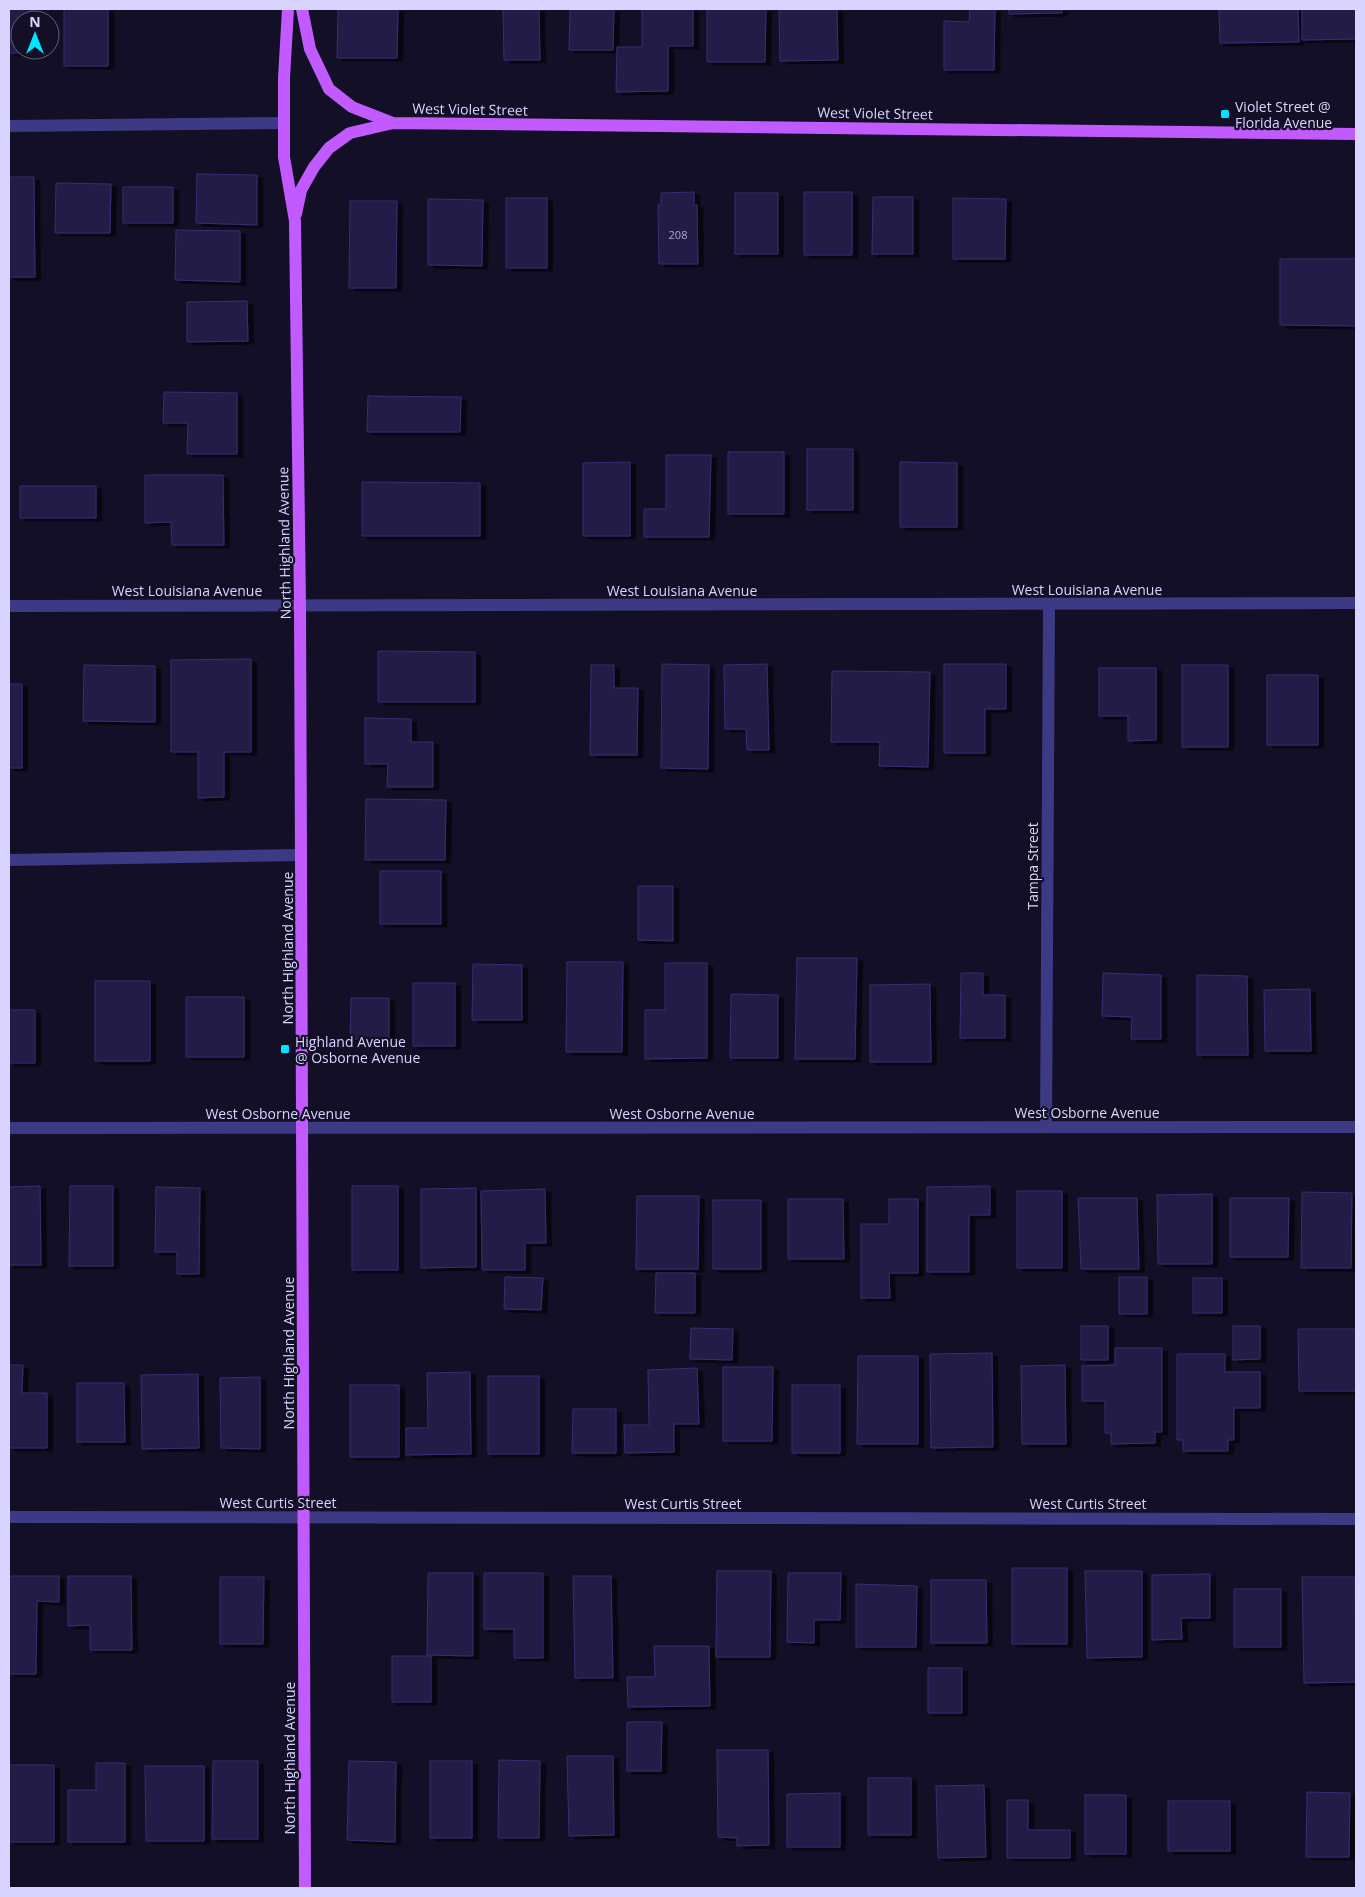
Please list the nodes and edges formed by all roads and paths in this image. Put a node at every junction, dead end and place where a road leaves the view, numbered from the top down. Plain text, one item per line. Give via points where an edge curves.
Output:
1 (288, 9) edge
2 (302, 9) edge
3 (284, 123) junction
4 (393, 123) junction
5 (9, 126) edge
6 (1356, 134) edge
7 (295, 221) junction
8 (1356, 603) edge
9 (1049, 604) junction
10 (300, 605) junction
11 (9, 606) edge
12 (301, 855) junction
13 (9, 860) edge
14 (1356, 1126) edge
15 (1046, 1127) junction
16 (9, 1128) edge
17 (303, 1128) junction
18 (9, 1517) edge
19 (303, 1517) junction
20 (1356, 1519) edge
21 (305, 1888) edge

1 - 3 main road, North Highland Avenue
2 - 4 main road, West Violet Street via 310,50 329,89 352,107
3 - 5 street
3 - 7 main road, North Highland Avenue via 284,158
4 - 6 main road, West Violet Street
4 - 7 main road, West Violet Street via 350,133 329,148 301,190
7 - 10 main road, North Highland Avenue
8 - 9 street, West Louisiana Avenue
9 - 10 street, West Louisiana Avenue
9 - 15 street, Tampa Street
10 - 11 street, West Louisiana Avenue
10 - 12 main road, North Highland Avenue
12 - 13 street
12 - 17 main road, North Highland Avenue
14 - 15 street, West Osborne Avenue
15 - 17 street, West Osborne Avenue
16 - 17 street, West Osborne Avenue
17 - 19 main road, North Highland Avenue
18 - 19 street, West Curtis Street
19 - 20 street, West Curtis Street
19 - 21 main road, North Highland Avenue

